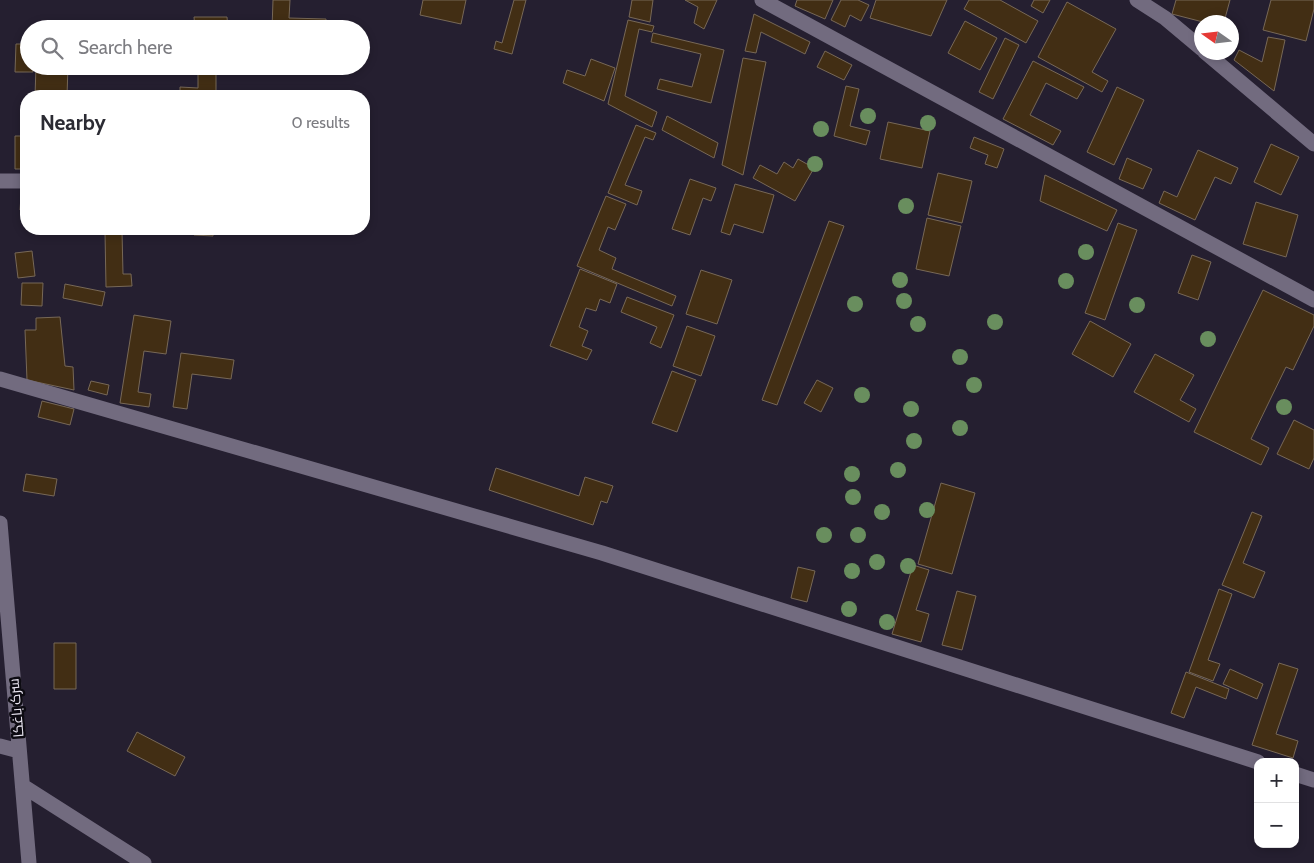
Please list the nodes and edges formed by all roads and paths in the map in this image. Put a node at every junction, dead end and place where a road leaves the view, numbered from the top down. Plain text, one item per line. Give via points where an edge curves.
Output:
1 (762, 0) edge
2 (1137, 0) edge
3 (1194, 42) edge
4 (1214, 60) edge
5 (1314, 144) edge
6 (0, 181) edge
7 (20, 181) edge
8 (1314, 300) edge
9 (0, 380) edge
10 (0, 523) edge
11 (0, 746) edge
12 (20, 751) junction
13 (1254, 761) edge
14 (1299, 775) edge
15 (1314, 780) edge
16 (22, 786) junction
17 (29, 863) edge
18 (144, 863) edge

1 - 8 street
2 - 3 street
4 - 5 street
6 - 7 street
9 - 13 street via 602,553
10 - 12 street, سرک باغکا
11 - 12 street
12 - 16 street, سرک باغکا
14 - 15 street
16 - 17 street, سرک باغکا
16 - 18 street

